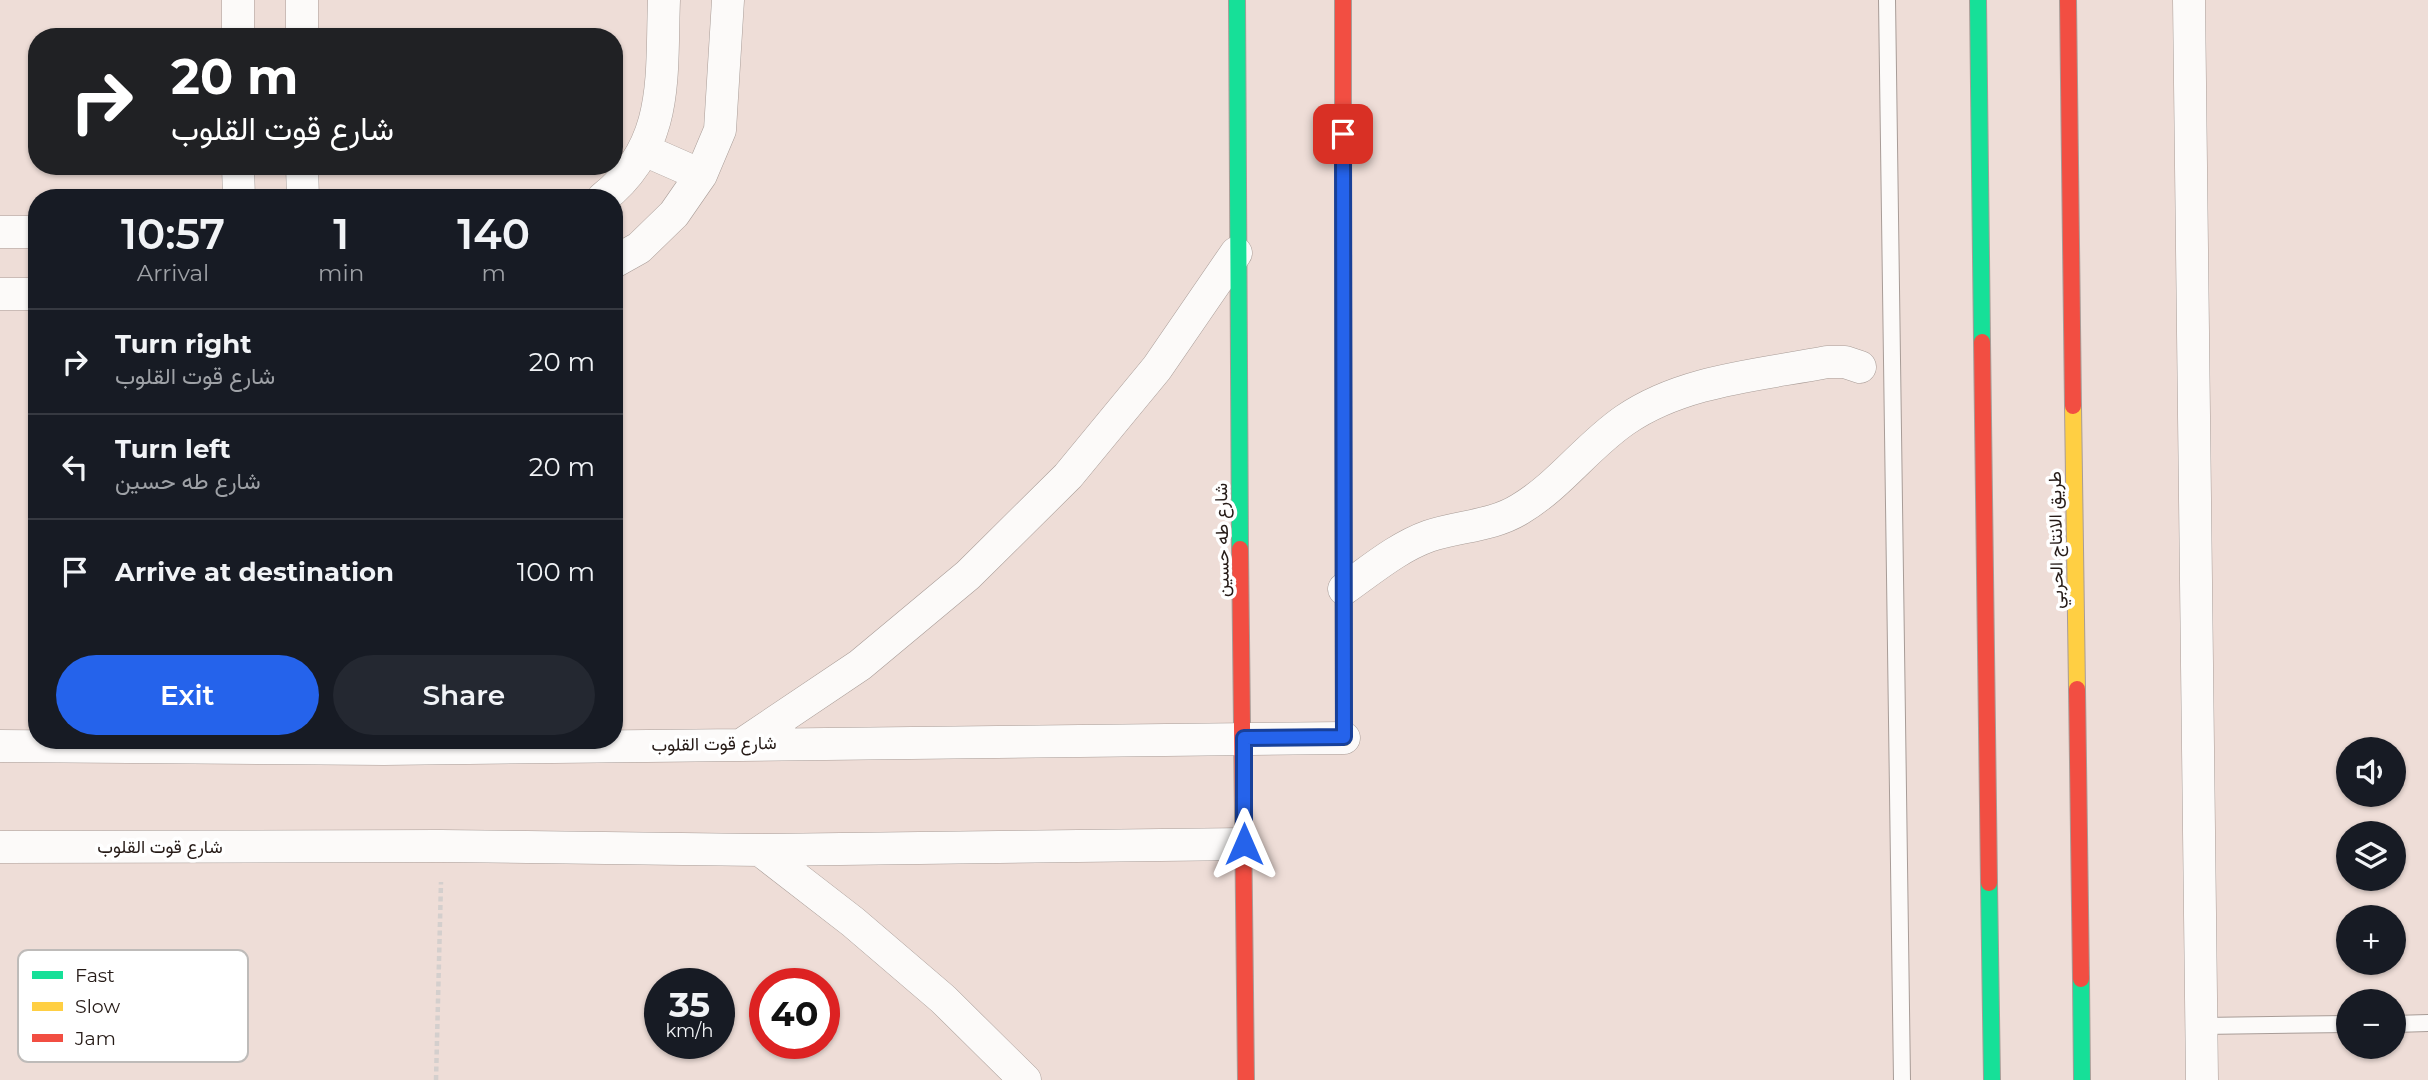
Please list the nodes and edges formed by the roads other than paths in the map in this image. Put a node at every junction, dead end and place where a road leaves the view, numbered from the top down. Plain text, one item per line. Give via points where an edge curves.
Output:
1 (238, 0) edge
2 (302, 0) edge
3 (664, 0) edge
4 (728, 0) edge
5 (1237, 0) edge
6 (1343, 0) edge
7 (1887, 0) edge
8 (1978, 0) edge
9 (2068, 0) edge
10 (2189, 0) edge
11 (238, 28) edge
12 (302, 28) edge
13 (644, 150) junction
14 (701, 175) junction
15 (613, 189) edge
16 (0, 232) edge
17 (28, 232) edge
18 (1236, 253) junction
19 (623, 257) edge
20 (0, 294) edge
21 (28, 294) edge
22 (1860, 367) dead end
23 (1344, 589) junction
24 (1344, 737) joint
25 (1244, 738) junction
26 (744, 743) junction
27 (623, 744) edge
28 (0, 746) edge
29 (28, 746) edge
30 (1244, 844) junction
31 (0, 847) edge
32 (760, 850) junction
33 (2428, 1023) edge
34 (2336, 1024) edge
35 (2406, 1024) edge
36 (2202, 1026) junction
37 (1025, 1080) edge
38 (1246, 1080) edge
39 (1902, 1080) edge
40 (1992, 1080) edge
41 (2082, 1080) edge
42 (2202, 1080) edge

1 - 11 street
2 - 12 street
3 - 13 street via 659,109
4 - 14 street via 720,130
5 - 18 main road, شارع طه حسين
6 - 23 main road
7 - 39 lane
8 - 40 main road
9 - 41 main road, طريق الانتاج الحربي
10 - 36 street
13 - 14 street
13 - 15 street
14 - 19 street via 674,214
16 - 17 street
18 - 25 main road, شارع طه حسين
18 - 26 street via 1157,369 1068,476 968,575 870,657
20 - 21 street
22 - 23 street via 1827,362 1679,392 1624,420 1519,510 1404,547
23 - 24 main road
24 - 25 street, شارع قوت القلوب
25 - 26 street, شارع قوت القلوب
25 - 30 main road, شارع طه حسين
26 - 27 street, شارع قوت القلوب
28 - 29 street, شارع قوت القلوب
30 - 32 street, شارع قوت القلوب
30 - 38 main road, شارع طه حسين
31 - 32 street, شارع قوت القلوب
32 - 37 street via 923,982
33 - 35 lane
34 - 36 lane
36 - 42 street

